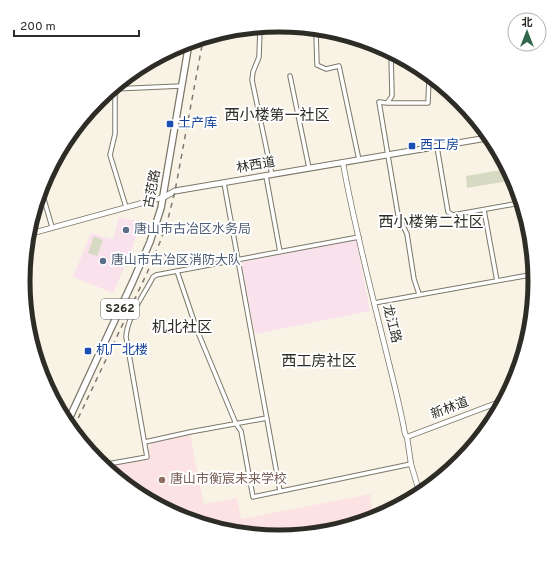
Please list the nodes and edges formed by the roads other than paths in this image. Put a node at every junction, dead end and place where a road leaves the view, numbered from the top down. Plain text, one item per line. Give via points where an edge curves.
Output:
1 (260, 32) edge
2 (316, 35) edge
3 (188, 49) edge
4 (391, 58) edge
5 (290, 76) dead end
6 (429, 82) edge
7 (181, 86) junction
8 (120, 89) edge
9 (124, 89) joint
10 (114, 94) edge
11 (388, 103) junction
12 (484, 138) edge
13 (437, 147) junction
14 (388, 155) junction
15 (358, 160) junction
16 (343, 163) junction
17 (309, 168) junction
18 (272, 175) junction
19 (266, 176) junction
20 (224, 183) junction
21 (164, 197) junction
22 (44, 199) edge
23 (517, 204) edge
24 (126, 207) junction
25 (484, 210) junction
26 (52, 227) junction
27 (35, 232) edge
28 (359, 237) junction
29 (280, 252) junction
30 (238, 260) junction
31 (177, 271) junction
32 (529, 275) edge
33 (497, 280) junction
34 (419, 294) junction
35 (374, 303) junction
36 (498, 403) edge
37 (70, 417) edge
38 (267, 418) junction
39 (236, 424) junction
40 (407, 437) junction
41 (145, 442) junction
42 (110, 464) edge
43 (411, 464) junction
44 (418, 488) edge
45 (280, 492) junction

1 - 18 street via 259,57 252,80
2 - 15 street via 317,65 326,69 340,66
3 - 7 main road, 古范路 / S262
4 - 11 street via 392,96
5 - 17 street
6 - 11 street via 428,103
7 - 9 street
7 - 21 main road, 古范路 / S262
8 - 9 street
10 - 24 street via 114,134 110,155
11 - 14 street via 378,102
12 - 13 main road, 林西道
13 - 14 main road, 林西道
13 - 25 street via 448,212 453,215
14 - 15 main road, 林西道
14 - 34 street via 398,215 407,234
15 - 16 main road, 林西道
16 - 17 main road, 林西道
16 - 28 street, 龙江路
17 - 18 main road, 林西道
18 - 19 main road, 林西道
19 - 20 main road, 林西道
19 - 29 street
20 - 21 main road, 林西道 via 175,191
20 - 30 street
21 - 24 street, 林西道
21 - 37 main road, 古范路 / S262 via 150,242
22 - 26 street
23 - 25 street
24 - 26 street, 林西道
25 - 33 street
26 - 27 street, 林西道
28 - 29 street
28 - 35 street, 龙江路
29 - 30 street
30 - 31 street
30 - 38 street
31 - 39 street via 197,330
31 - 41 street via 156,274 153,277 133,312 127,331
32 - 33 street
33 - 34 street
34 - 35 street
35 - 40 street, 龙江路
36 - 40 street, 新林道
38 - 39 street
38 - 45 street
39 - 41 street
39 - 45 street via 241,432 253,497
40 - 43 street, 龙江路
41 - 42 street via 148,457
43 - 44 street, 龙江路
43 - 45 street

